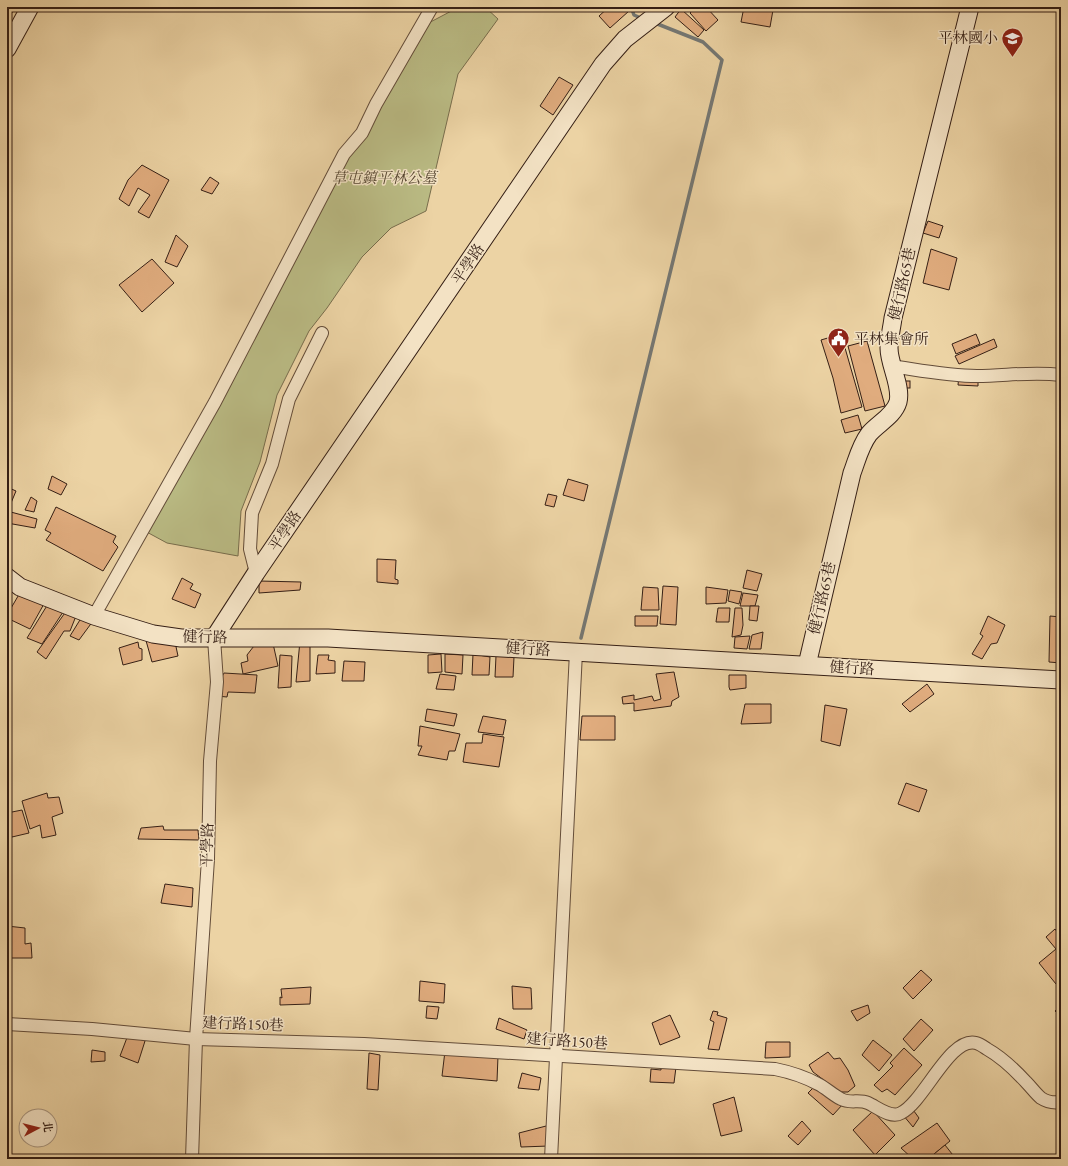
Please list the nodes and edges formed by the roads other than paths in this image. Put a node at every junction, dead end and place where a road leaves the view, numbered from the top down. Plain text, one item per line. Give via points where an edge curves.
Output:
1 (30, 7) edge
2 (432, 7) edge
3 (666, 7) edge
4 (970, 7) edge
5 (7, 49) edge
6 (322, 333) dead end
7 (891, 366) junction
8 (1061, 374) edge
9 (256, 573) junction
10 (7, 577) edge
11 (94, 616) junction
12 (214, 638) junction
13 (576, 652) junction
14 (807, 665) junction
15 (1061, 680) edge
16 (7, 1024) edge
17 (196, 1038) junction
18 (556, 1057) junction
19 (1061, 1102) edge
20 (192, 1159) edge
21 (551, 1159) edge

1 - 5 street
2 - 11 street via 362,133 344,154 215,402
3 - 9 street, 平學路 via 625,39 603,64
4 - 7 street, 健行路65巷 via 893,318 889,348
6 - 9 street via 289,399 272,464 252,513 250,549
7 - 8 street via 978,376 1045,372
7 - 14 street, 健行路65巷 via 898,392 898,403 860,449
9 - 12 street, 平學路
10 - 11 street, 健行路 via 20,587
11 - 12 street, 健行路 via 153,634 181,638
12 - 13 street, 健行路 via 328,638
12 - 17 street, 平學路 via 217,682 210,761 208,859
13 - 14 street, 健行路
13 - 18 street
14 - 15 street, 健行路
16 - 17 street, 建行路150巷
17 - 18 street, 建行路150巷 via 364,1044
17 - 20 street, 平學路
18 - 19 street, 建行路150巷 via 788,1071 819,1084 848,1102 866,1102 895,1115 902,1113 921,1094 956,1049 964,1044 976,1043 1010,1064 1041,1098 1054,1103
18 - 21 street

